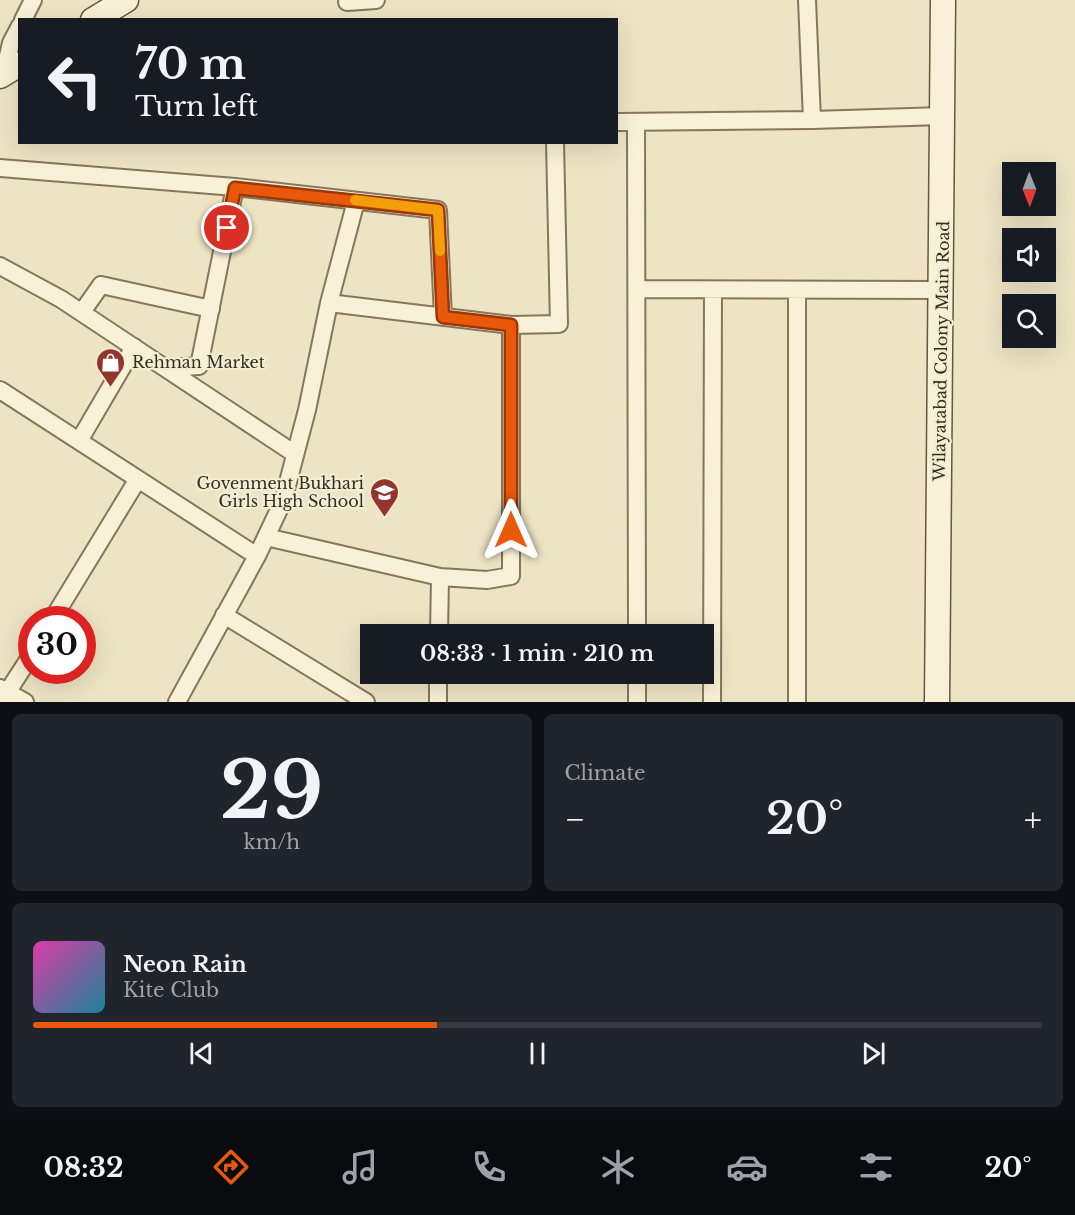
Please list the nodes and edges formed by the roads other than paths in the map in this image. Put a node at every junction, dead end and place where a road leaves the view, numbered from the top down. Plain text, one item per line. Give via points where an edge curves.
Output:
1 (33, 0) edge
2 (126, 0) edge
3 (376, 0) edge
4 (807, 0) edge
5 (943, 0) edge
6 (347, 2) dead end
7 (24, 18) edge
8 (96, 18) edge
9 (18, 30) edge
10 (8, 71) edge
11 (943, 116) junction
12 (812, 120) junction
13 (618, 122) edge
14 (636, 122) junction
15 (555, 144) edge
16 (0, 168) edge
17 (235, 188) junction
18 (356, 201) junction
19 (0, 266) edge
20 (637, 290) junction
21 (713, 290) junction
22 (941, 290) junction
23 (797, 291) junction
24 (329, 303) junction
25 (211, 309) junction
26 (82, 312) junction
27 (443, 317) junction
28 (511, 325) junction
29 (134, 347) junction
30 (177, 376) junction
31 (0, 390) edge
32 (79, 441) junction
33 (296, 454) junction
34 (138, 479) junction
35 (266, 537) junction
36 (257, 556) junction
37 (440, 577) junction
38 (61, 606) edge
39 (224, 615) junction
40 (439, 624) edge
41 (637, 624) edge
42 (18, 673) edge
43 (438, 684) edge
44 (637, 684) edge
45 (3, 694) edge
46 (25, 702) edge
47 (177, 702) edge
48 (366, 702) edge
49 (438, 702) edge
50 (637, 702) edge
51 (712, 702) edge
52 (797, 702) edge
53 (937, 702) edge

1 - 7 street
2 - 8 street
3 - 6 street
4 - 12 street
5 - 11 street, Wilayatabad Colony Main Road
9 - 10 street via 11,44
11 - 12 street
11 - 22 street, Wilayatabad Colony Main Road
12 - 14 street
13 - 14 street
14 - 20 street
15 - 28 street via 559,324
16 - 17 street
17 - 18 street
17 - 25 street
18 - 24 street
18 - 27 street via 438,210
19 - 26 street
20 - 21 street
20 - 41 street
21 - 23 street
21 - 51 street
22 - 23 street
22 - 53 street, Wilayatabad Colony Main Road
23 - 52 street
24 - 27 street
24 - 33 street
25 - 26 street via 101,285
25 - 30 street via 199,366 184,367
26 - 29 street
27 - 28 street
28 - 37 street via 511,576 487,580
29 - 30 street
29 - 32 street
30 - 33 street
31 - 32 street
32 - 34 street
33 - 35 street via 283,501
34 - 36 street
34 - 38 street
35 - 36 street
35 - 37 street
36 - 39 street
37 - 40 street
39 - 47 street
39 - 48 street
42 - 45 street
43 - 49 street
44 - 50 street
45 - 46 street

